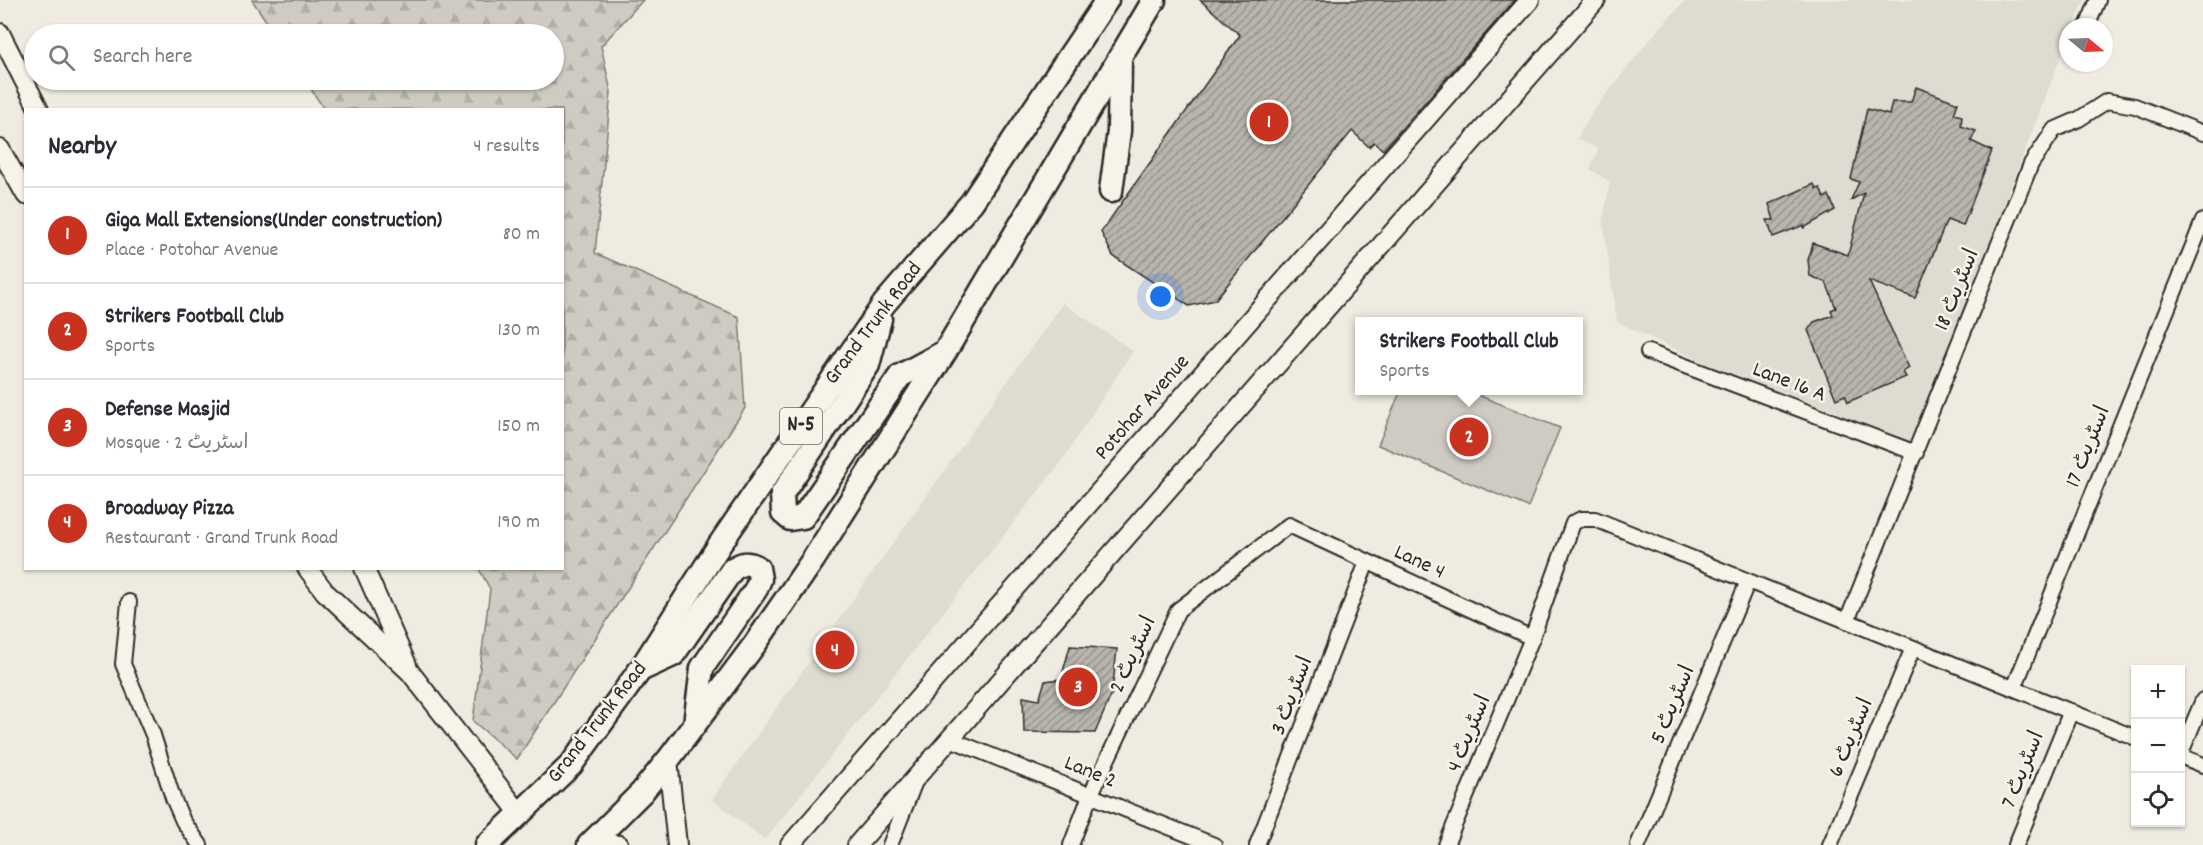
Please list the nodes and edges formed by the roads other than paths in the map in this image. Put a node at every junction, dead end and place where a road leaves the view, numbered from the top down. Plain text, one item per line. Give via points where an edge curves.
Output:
1 (1107, 0) edge
2 (1154, 0) edge
3 (1530, 0) edge
4 (1596, 0) edge
5 (2098, 0) edge
6 (2091, 18) edge
7 (0, 33) edge
8 (1120, 57) junction
9 (24, 80) edge
10 (29, 90) edge
11 (38, 108) edge
12 (2203, 133) edge
13 (0, 149) edge
14 (24, 191) edge
15 (1111, 191) dead end
16 (2203, 221) edge
17 (884, 304) junction
18 (945, 352) junction
19 (1648, 352) dead end
20 (1916, 453) junction
21 (1289, 525) joint
22 (1367, 562) junction
23 (308, 570) edge
24 (365, 570) edge
25 (1748, 580) junction
26 (129, 602) dead end
27 (1847, 621) junction
28 (1532, 638) junction
29 (1913, 648) junction
30 (640, 670) junction
31 (410, 672) junction
32 (2014, 688) junction
33 (2203, 700) edge
34 (2071, 711) junction
35 (695, 724) junction
36 (2131, 736) edge
37 (950, 739) junction
38 (2185, 745) edge
39 (2185, 757) edge
40 (668, 760) junction
41 (2203, 765) edge
42 (918, 774) junction
43 (1090, 795) junction
44 (521, 815) junction
45 (591, 843) edge
46 (200, 845) edge
47 (487, 845) edge
48 (619, 845) edge
49 (677, 845) edge
50 (790, 845) edge
51 (857, 845) edge
52 (890, 845) edge
53 (1071, 845) edge
54 (1214, 845) edge
55 (1257, 845) edge
56 (1446, 845) edge
57 (1638, 845) edge
58 (1830, 845) edge
59 (2016, 845) edge

1 - 17 highway, Grand Trunk Road / N-5 via 972,202
2 - 8 highway
3 - 50 street, Potohar Avenue
4 - 37 street
5 - 6 street
7 - 9 street
8 - 15 highway via 1119,131
8 - 18 highway
10 - 11 street
12 - 20 street, اسٹریٹ 18 via 2135,106 2107,101 2054,130 2031,164
13 - 14 street
16 - 32 street, اسٹریٹ 17
17 - 18 highway via 868,365 782,494 783,513 790,519 803,517 900,376
17 - 30 highway, Grand Trunk Road / N-5 via 720,544
18 - 35 highway via 813,560
19 - 20 street, Lane 16 A
20 - 27 street, اسٹریٹ 18
21 - 22 street, Lane 4
21 - 43 street, اسٹریٹ 2 via 1178,610
22 - 28 street, Lane 4
22 - 55 street, اسٹریٹ 3
23 - 31 street via 325,592
24 - 31 street
25 - 27 street, اسٹریٹ 4
25 - 28 street, اسٹریٹ 4 via 1594,519 1581,519 1573,523
25 - 57 street, اسٹریٹ 5
26 - 46 street via 123,664 153,735 173,798
27 - 29 street, اسٹریٹ 4
28 - 56 street, اسٹریٹ 4
29 - 32 street, اسٹریٹ 4
29 - 58 street, اسٹریٹ 6
30 - 35 highway via 673,655 732,570 751,563 758,568 760,579 756,589 702,668
30 - 44 highway, Grand Trunk Road / N-5 via 571,765
31 - 44 street
32 - 34 street, اسٹریٹ 4
33 - 38 street
34 - 36 street, اسٹریٹ 4
34 - 59 street, اسٹریٹ 7
35 - 40 highway
37 - 42 street
37 - 43 street, Lane 2
39 - 41 street
40 - 45 highway
40 - 49 street
42 - 51 street
42 - 52 street
43 - 53 street, اسٹریٹ 2
43 - 54 street, Lane 2
44 - 47 highway, Grand Trunk Road / N-5
45 - 48 street

